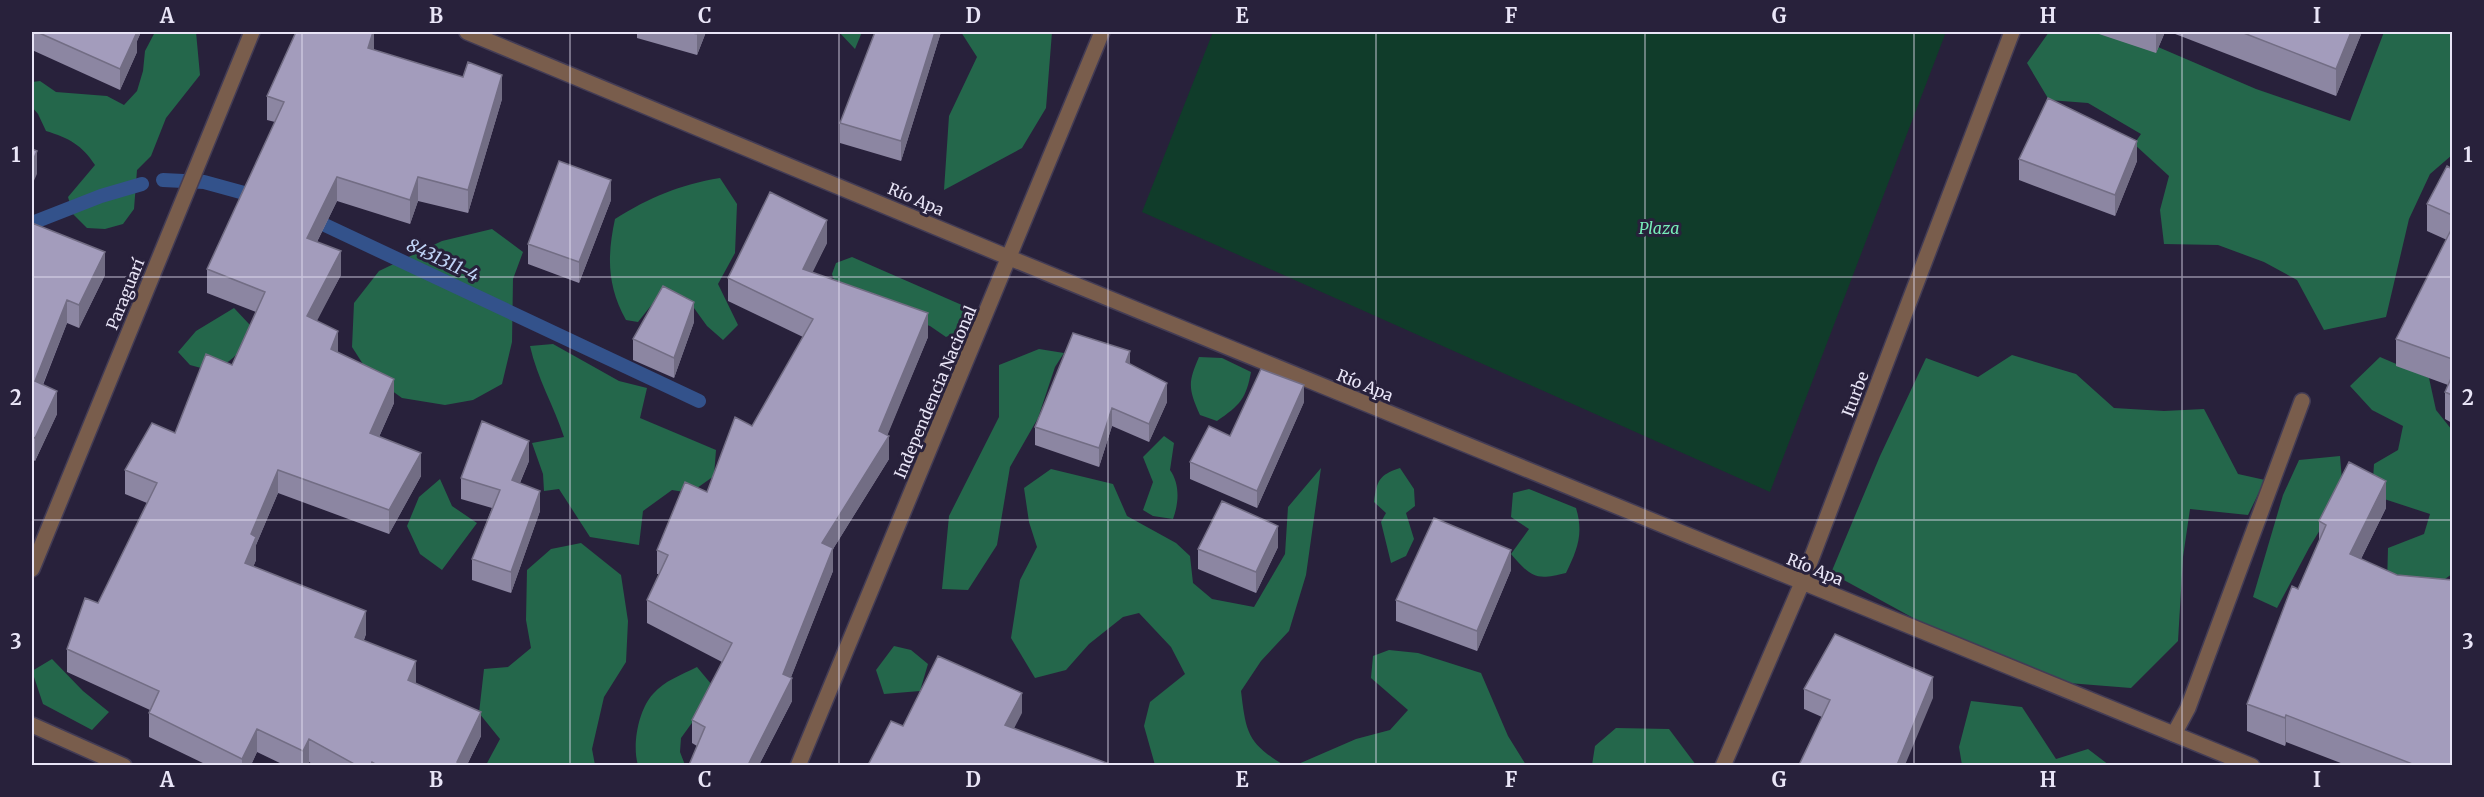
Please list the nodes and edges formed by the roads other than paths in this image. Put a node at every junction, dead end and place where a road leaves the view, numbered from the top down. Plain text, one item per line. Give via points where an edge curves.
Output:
1 (252, 32) edge
2 (467, 32) edge
3 (1102, 32) edge
4 (2012, 32) edge
5 (1010, 258) junction
6 (2302, 401) dead end
7 (32, 569) edge
8 (1802, 583) junction
9 (32, 725) edge
10 (2174, 734) junction
11 (124, 765) edge
12 (798, 765) edge
13 (1723, 765) edge
14 (2252, 765) edge

1 - 7 street, Paraguarí
2 - 5 street, Río Apa
3 - 5 street, Independencia Nacional
4 - 8 street, Iturbe
5 - 8 street, Río Apa
5 - 12 street, Independencia Nacional
6 - 10 street via 2188,708
8 - 10 street, Río Apa
8 - 13 street, Iturbe
9 - 11 street
10 - 14 street, Río Apa

